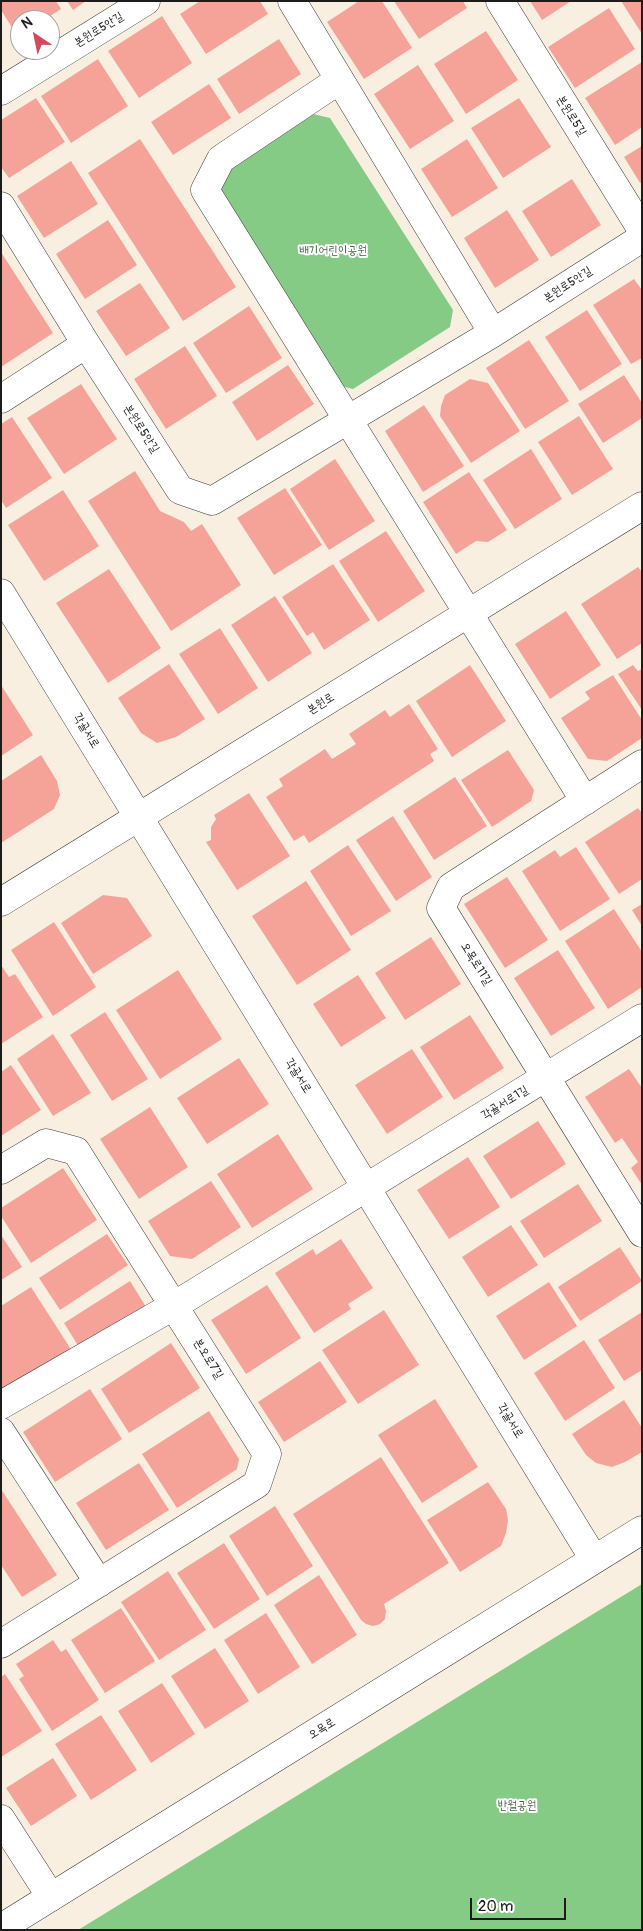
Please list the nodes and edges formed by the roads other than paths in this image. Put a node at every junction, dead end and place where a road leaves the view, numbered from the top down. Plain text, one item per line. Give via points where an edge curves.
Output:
1 (146, 1) edge
2 (292, 1) edge
3 (500, 1) edge
4 (339, 80) junction
5 (1, 91) edge
6 (1, 206) edge
7 (642, 230) edge
8 (642, 238) edge
9 (493, 333) junction
10 (86, 344) junction
11 (1, 399) edge
12 (348, 421) junction
13 (642, 506) edge
14 (1, 593) edge
15 (468, 613) junction
16 (642, 764) edge
17 (585, 801) junction
18 (138, 817) junction
19 (1, 902) edge
20 (642, 1018) edge
21 (546, 1077) junction
22 (1, 1170) edge
23 (367, 1188) junction
24 (642, 1233) edge
25 (175, 1305) junction
26 (1, 1405) edge
27 (1, 1432) edge
28 (642, 1530) edge
29 (594, 1559) junction
30 (100, 1583) junction
31 (1, 1644) edge
32 (1, 1819) edge
33 (51, 1897) junction
34 (1, 1928) edge

1 - 5 street, 본원로5안길
2 - 4 street
3 - 7 street, 본원로5길
4 - 9 street
4 - 12 street via 221,159 206,190
6 - 10 street, 본원로5안길
8 - 9 street, 본원로5안길
9 - 12 street, 본원로5안길
10 - 11 street
10 - 12 street, 본원로5안길 via 180,490 212,501
12 - 15 street
13 - 15 street, 본원로
14 - 18 street, 각골서로
15 - 17 street
15 - 18 street, 본원로
16 - 17 street, 오목로11길
17 - 21 street, 오목로11길 via 451,887 441,908
18 - 19 street, 본원로
18 - 23 street, 각골서로
20 - 21 street, 각골서로1길
21 - 23 street, 각골서로1길
21 - 24 street, 오목로11길
22 - 25 street, 본오로7길 via 46,1143 76,1151
23 - 25 street, 각골서로1길
23 - 29 street, 각골서로
25 - 26 street, 각골서로1길
25 - 30 street, 본오로7길 via 267,1454 257,1484
27 - 30 street
28 - 29 street, 오목로
29 - 33 street, 오목로
30 - 31 street, 본오로7길
32 - 33 street
33 - 34 street, 오목로

